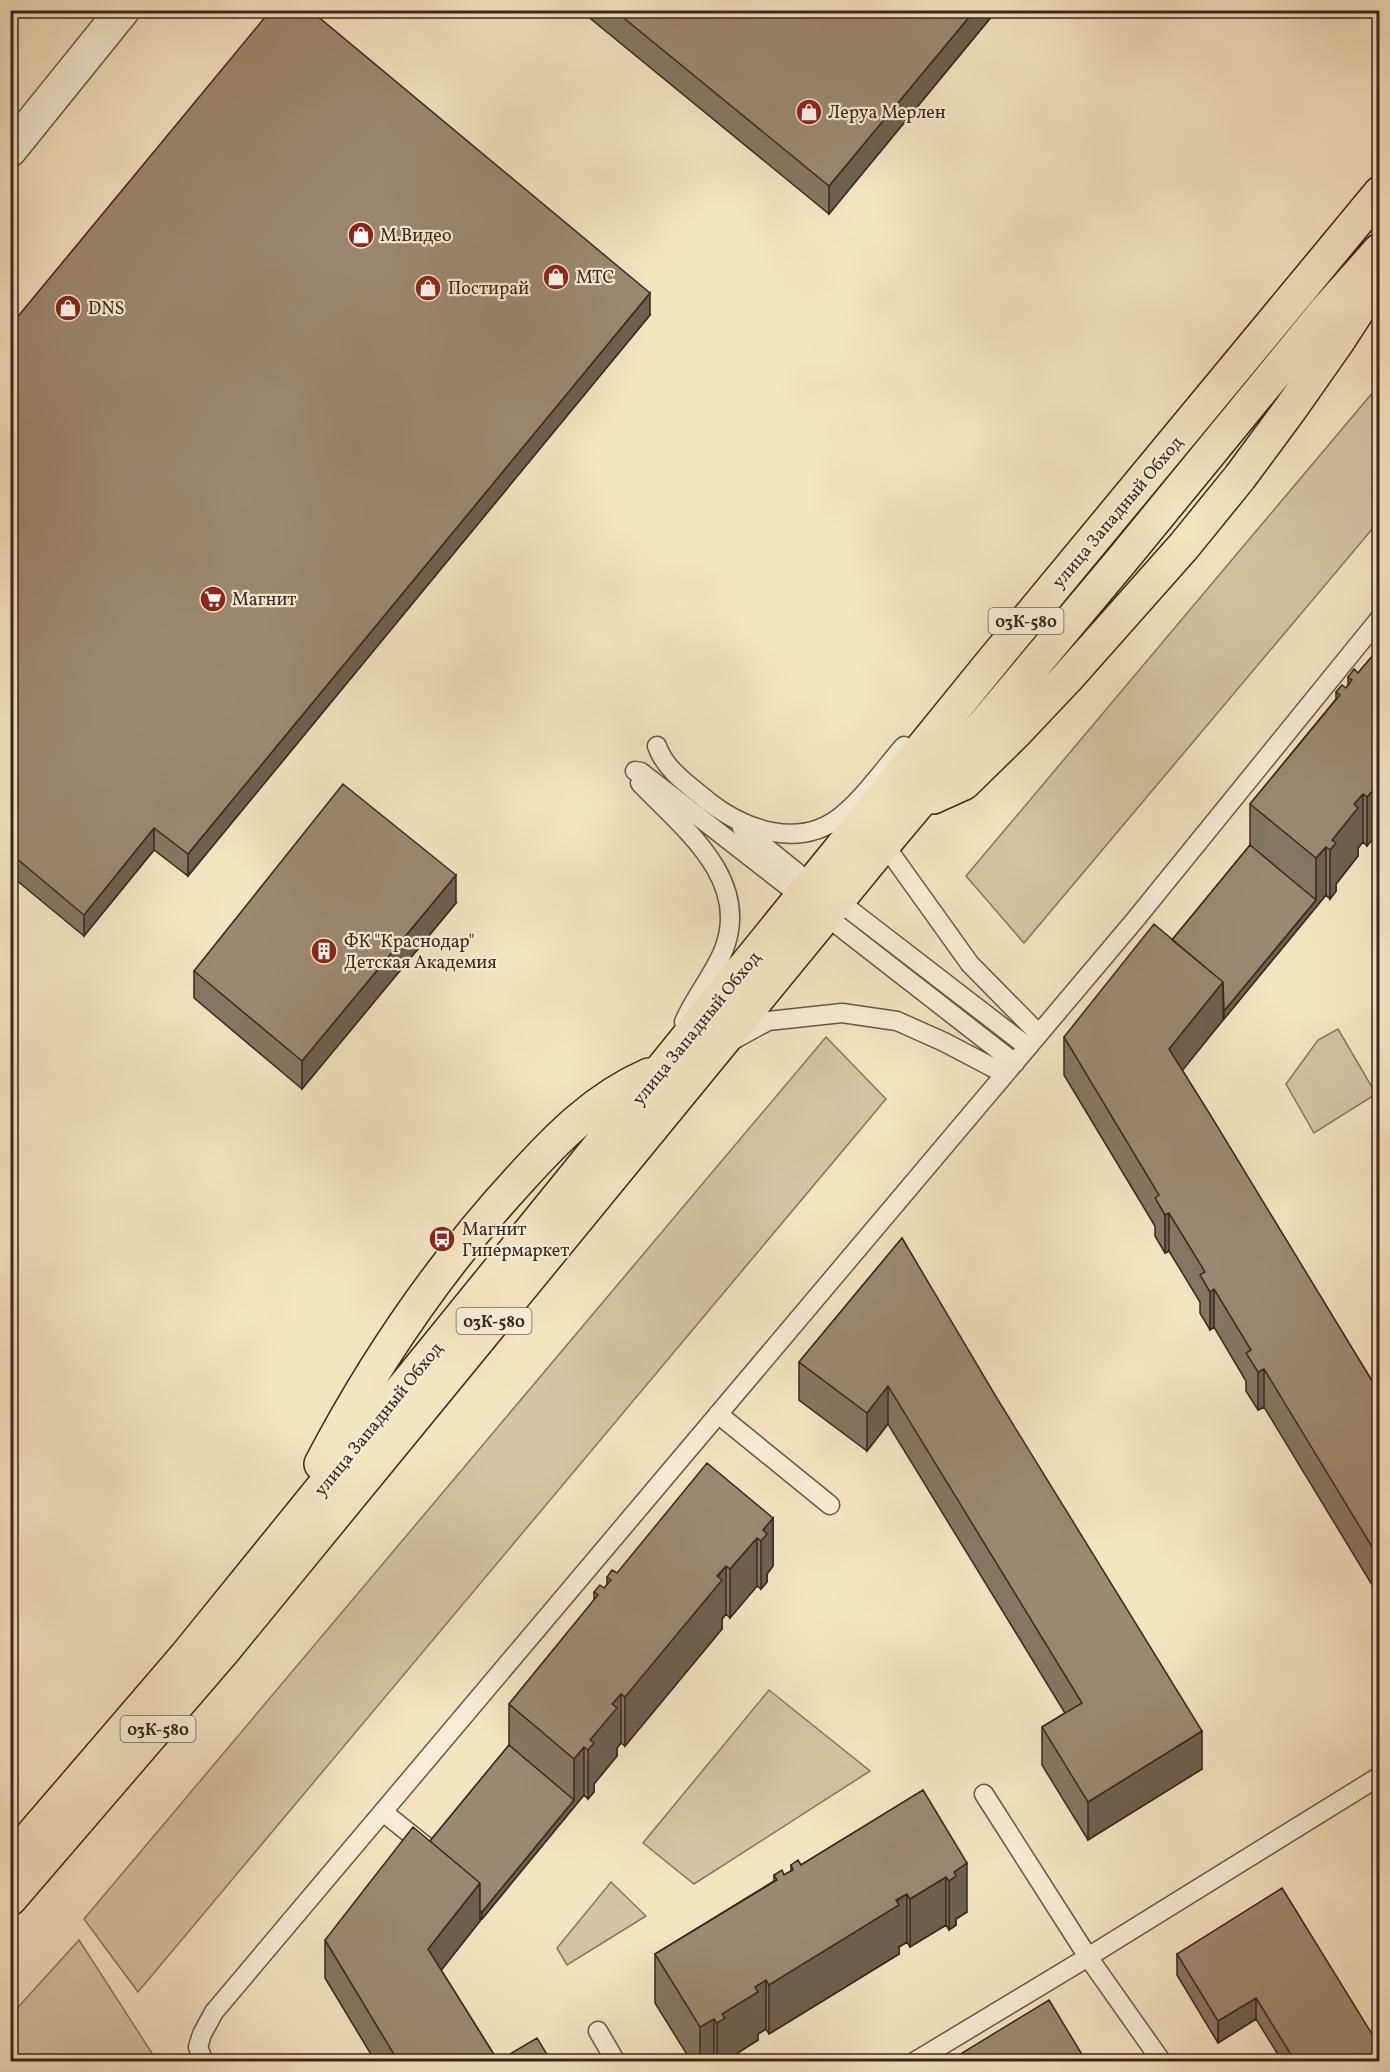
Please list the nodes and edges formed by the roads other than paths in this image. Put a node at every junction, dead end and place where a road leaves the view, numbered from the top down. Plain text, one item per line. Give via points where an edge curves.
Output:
1 (123, 10) edge
2 (10, 150) edge
3 (1380, 193) edge
4 (1380, 250) edge
5 (1380, 276) edge
6 (1380, 618) edge
7 (988, 666) junction
8 (657, 746) dead end
9 (917, 804) junction
10 (720, 810) junction
11 (884, 844) junction
12 (819, 899) junction
13 (1136, 920) junction
14 (1151, 933) edge
15 (1033, 1041) junction
16 (718, 1048) junction
17 (1010, 1068) junction
18 (662, 1070) junction
19 (718, 1414) junction
20 (831, 1505) dead end
21 (298, 1517) junction
22 (1380, 1776) edge
23 (984, 1794) dead end
24 (383, 1812) junction
25 (429, 1849) edge
26 (10, 1861) edge
27 (10, 1899) edge
28 (1088, 1958) junction
29 (598, 2031) dead end
30 (204, 2061) edge
31 (616, 2061) edge
32 (914, 2061) edge
33 (1162, 2061) edge

1 - 2 street
3 - 7 highway, улица Западный Обход / 03К-580
4 - 9 highway, улица Западный Обход / 03К-580
5 - 9 highway via 1285,417 1184,546 1067,678 964,783
6 - 13 lane
7 - 10 lane via 909,740 838,818 813,831 773,833 746,825
7 - 12 highway, улица Западный Обход / 03К-580
8 - 10 lane via 676,774
9 - 11 highway, улица Западный Обход / 03К-580
10 - 12 lane
11 - 12 highway, улица Западный Обход / 03К-580
11 - 15 lane via 970,964
12 - 15 lane
12 - 16 highway, улица Западный Обход / 03К-580
12 - 17 lane
12 - 18 highway, улица Западный Обход / 03К-580
12 - 18 lane via 635,771 639,782 710,859 726,889 730,909 725,947 687,1014
13 - 14 lane
13 - 15 lane
15 - 17 lane
16 - 17 lane via 768,1021 842,1013 897,1021
16 - 27 highway, улица Западный Обход / 03К-580 via 224,1650
17 - 19 lane
18 - 21 highway, улица Западный Обход / 03К-580
18 - 21 highway via 603,1100 572,1124 492,1209 393,1339 330,1447 306,1492
19 - 20 lane
19 - 24 lane
21 - 26 highway, улица Западный Обход / 03К-580 via 186,1656
22 - 28 lane
23 - 28 lane
24 - 25 lane
24 - 30 lane via 214,2012 198,2048
28 - 32 lane
28 - 33 lane
29 - 31 lane

